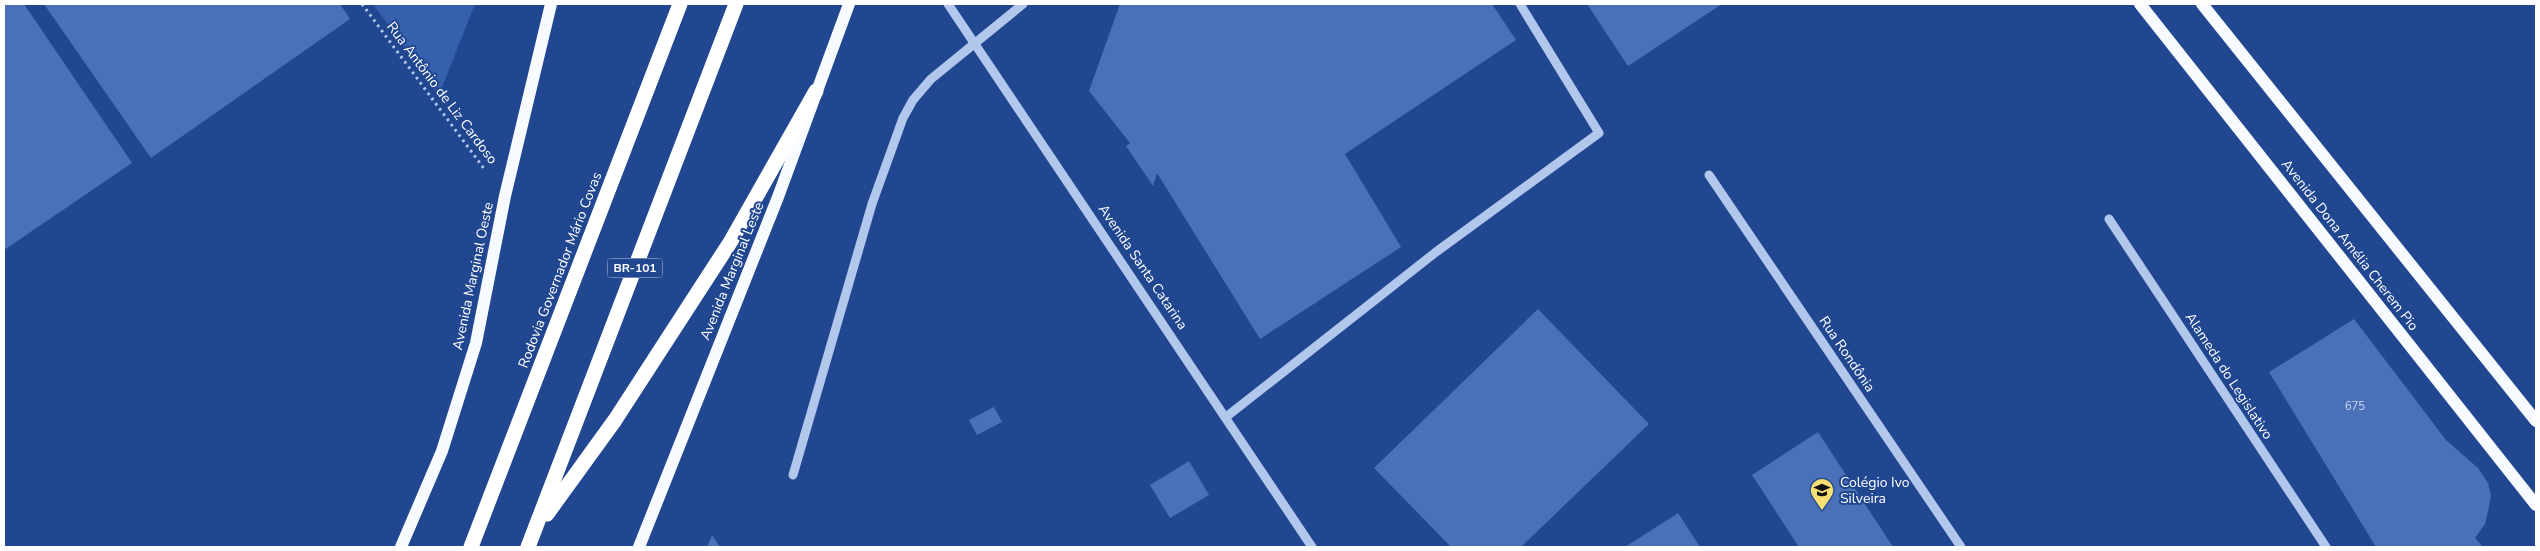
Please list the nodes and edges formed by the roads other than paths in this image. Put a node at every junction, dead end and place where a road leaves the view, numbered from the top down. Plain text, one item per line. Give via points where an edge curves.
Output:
1 (552, 4) edge
2 (680, 4) edge
3 (736, 4) edge
4 (849, 4) edge
5 (948, 4) edge
6 (1023, 4) edge
7 (1520, 4) edge
8 (2140, 4) edge
9 (2202, 4) edge
10 (976, 43) junction
11 (816, 91) junction
12 (1709, 175) dead end
13 (2109, 219) dead end
14 (1226, 417) junction
15 (2536, 421) edge
16 (793, 475) dead end
17 (2536, 505) edge
18 (534, 532) junction
19 (401, 547) edge
20 (471, 547) edge
21 (528, 547) edge
22 (639, 547) edge
23 (1312, 547) edge
24 (1961, 547) edge
25 (2326, 547) edge

1 - 19 main road, Avenida Marginal Oeste via 505,196 476,343 442,450
2 - 20 highway, Rodovia Governador Mário Covas
3 - 18 highway, BR-101
4 - 11 main road, Avenida Marginal Leste
5 - 10 street, Avenida Santa Catarina
6 - 10 street
7 - 14 street via 1599,133 1436,252
8 - 17 main road, Avenida Dona Amélia Cherem Pio
9 - 15 main road
10 - 14 street, Avenida Santa Catarina
10 - 16 street via 931,79 903,118 872,204
11 - 18 highway via 731,241 615,420
11 - 22 main road, Avenida Marginal Leste via 778,197
12 - 24 street, Rua Rondônia
13 - 25 street, Alameda do Legislativo
14 - 23 street, Avenida Santa Catarina
18 - 21 highway, BR-101

